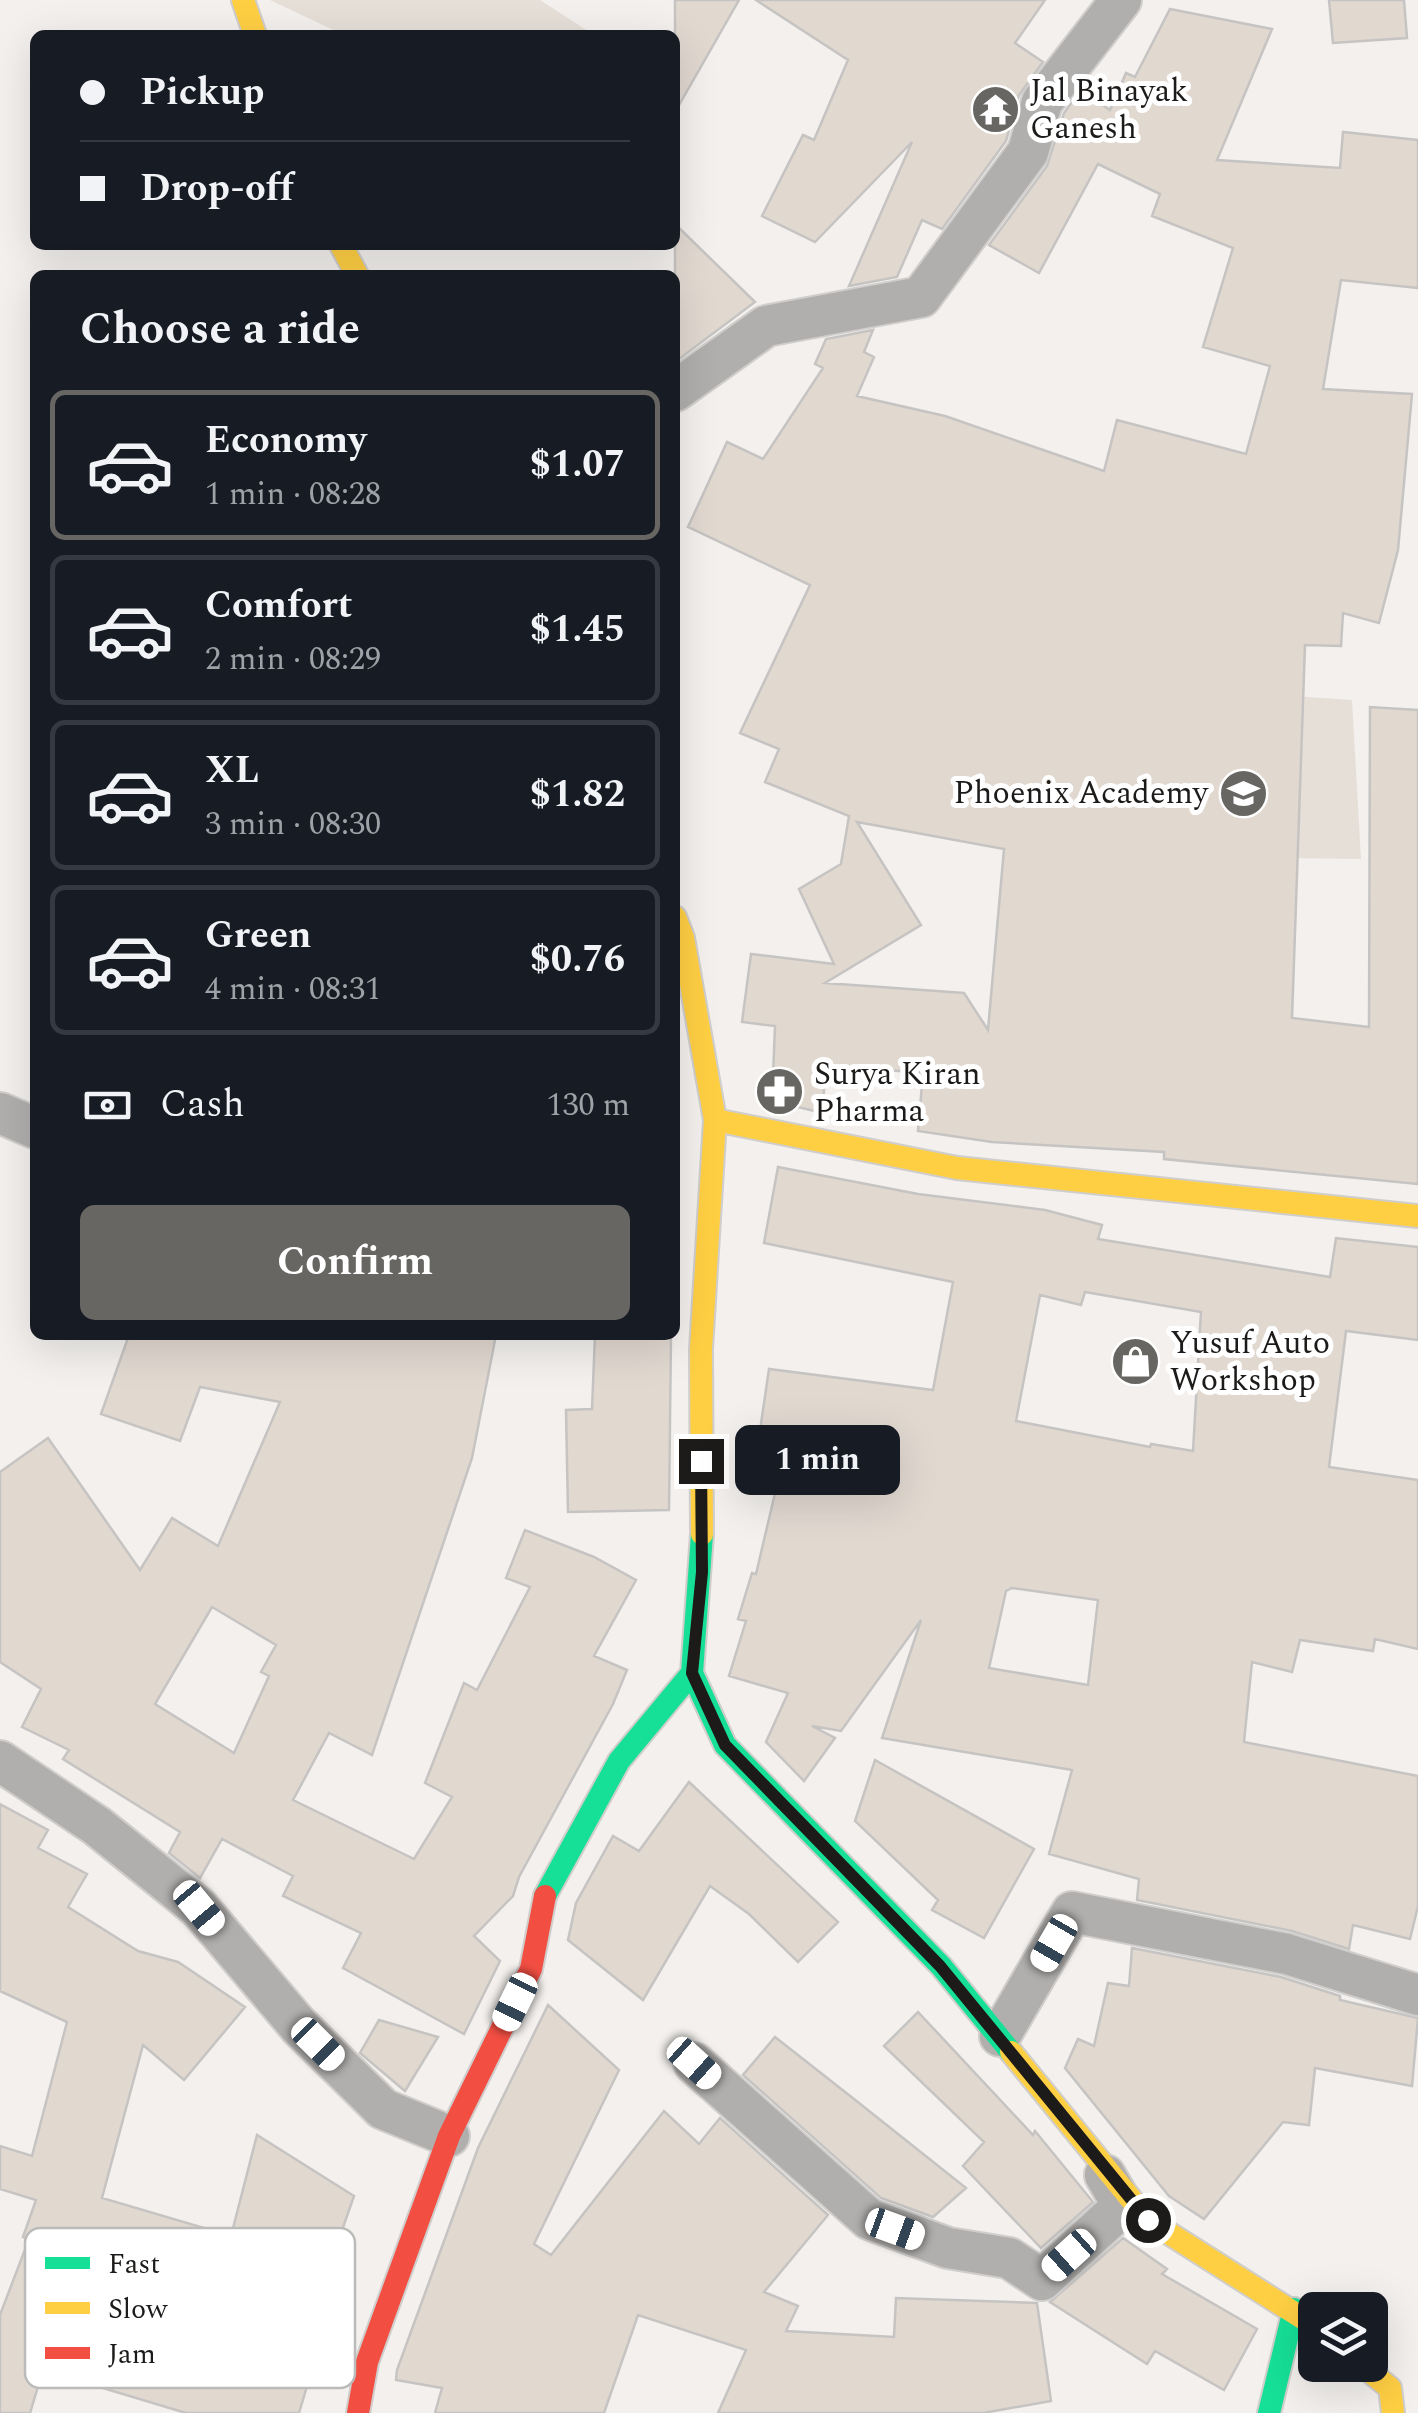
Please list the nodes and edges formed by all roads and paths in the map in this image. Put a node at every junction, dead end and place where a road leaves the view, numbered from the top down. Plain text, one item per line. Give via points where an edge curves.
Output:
1 (244, 0) edge
2 (1120, 0) edge
3 (253, 30) edge
4 (680, 387) edge
5 (680, 930) edge
6 (0, 1113) edge
7 (714, 1120) junction
8 (30, 1126) edge
9 (692, 1212) edge
10 (1418, 1216) edge
11 (692, 1673) junction
12 (0, 1761) edge
13 (1418, 1995) edge
14 (1000, 2036) junction
15 (694, 2063) dead end
16 (450, 2136) junction
17 (1098, 2163) junction
18 (1294, 2309) junction
19 (1298, 2312) edge
20 (1383, 2382) edge
21 (1418, 2386) edge
22 (1390, 2388) junction
23 (358, 2413) edge
24 (1269, 2413) edge
25 (1393, 2413) edge

1 - 3 main road
2 - 4 street via 1042,102 1028,152 921,298 766,326
5 - 7 main road
6 - 8 street
7 - 9 main road
7 - 10 main road via 992,1173 1276,1196
9 - 11 main road via 701,1349 702,1572
11 - 14 main road via 725,1745
11 - 16 main road via 619,1761 546,1892 531,1969
12 - 16 street via 97,1826 199,1908 298,2025 383,2109
13 - 14 street via 1287,1954 1072,1912
14 - 17 main road
15 - 17 street via 869,2219 948,2248 1009,2258 1042,2280 1123,2206
16 - 23 main road via 367,2362
17 - 18 main road via 1148,2220
18 - 19 main road
18 - 24 main road
20 - 22 main road
21 - 22 main road
22 - 25 main road

